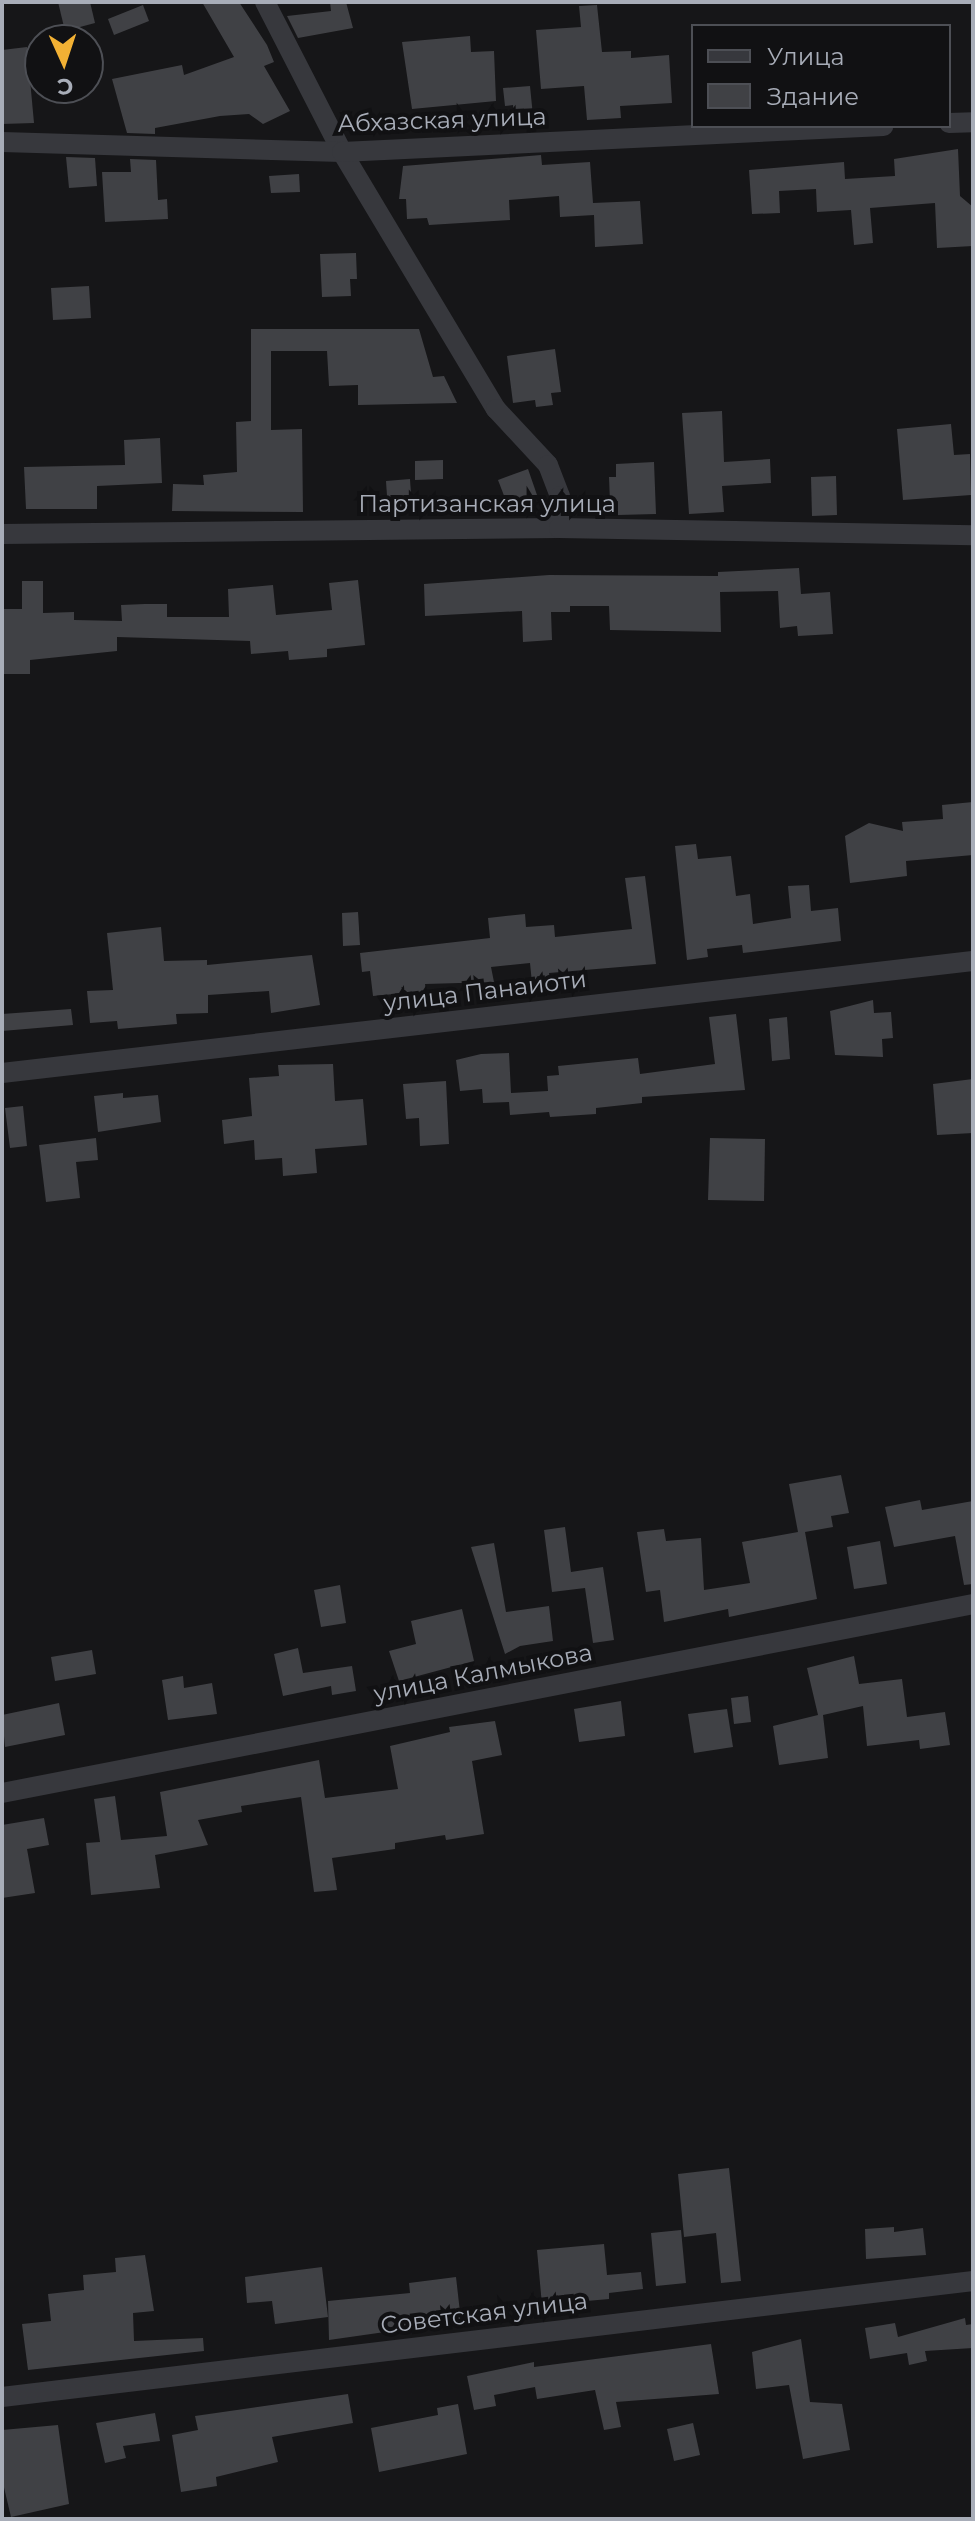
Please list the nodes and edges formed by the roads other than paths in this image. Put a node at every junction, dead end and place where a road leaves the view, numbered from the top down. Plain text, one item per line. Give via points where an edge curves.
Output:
1 (265, 2) edge
2 (973, 122) edge
3 (951, 123) edge
4 (841, 128) edge
5 (2, 142) edge
6 (342, 152) junction
7 (559, 528) junction
8 (2, 534) edge
9 (973, 535) edge
10 (973, 961) edge
11 (2, 1073) edge
12 (973, 1604) edge
13 (2, 1793) edge
14 (973, 2281) edge
15 (2, 2397) edge

1 - 6 street
2 - 3 street
4 - 6 street, Абхазская улица
5 - 6 street, Абхазская улица
6 - 7 street via 496,409 548,465 560,496
7 - 8 street, Партизанская улица
7 - 9 street, Партизанская улица
10 - 11 street, улица Панаиоти
12 - 13 street, улица Калмыкова
14 - 15 street, Советская улица

